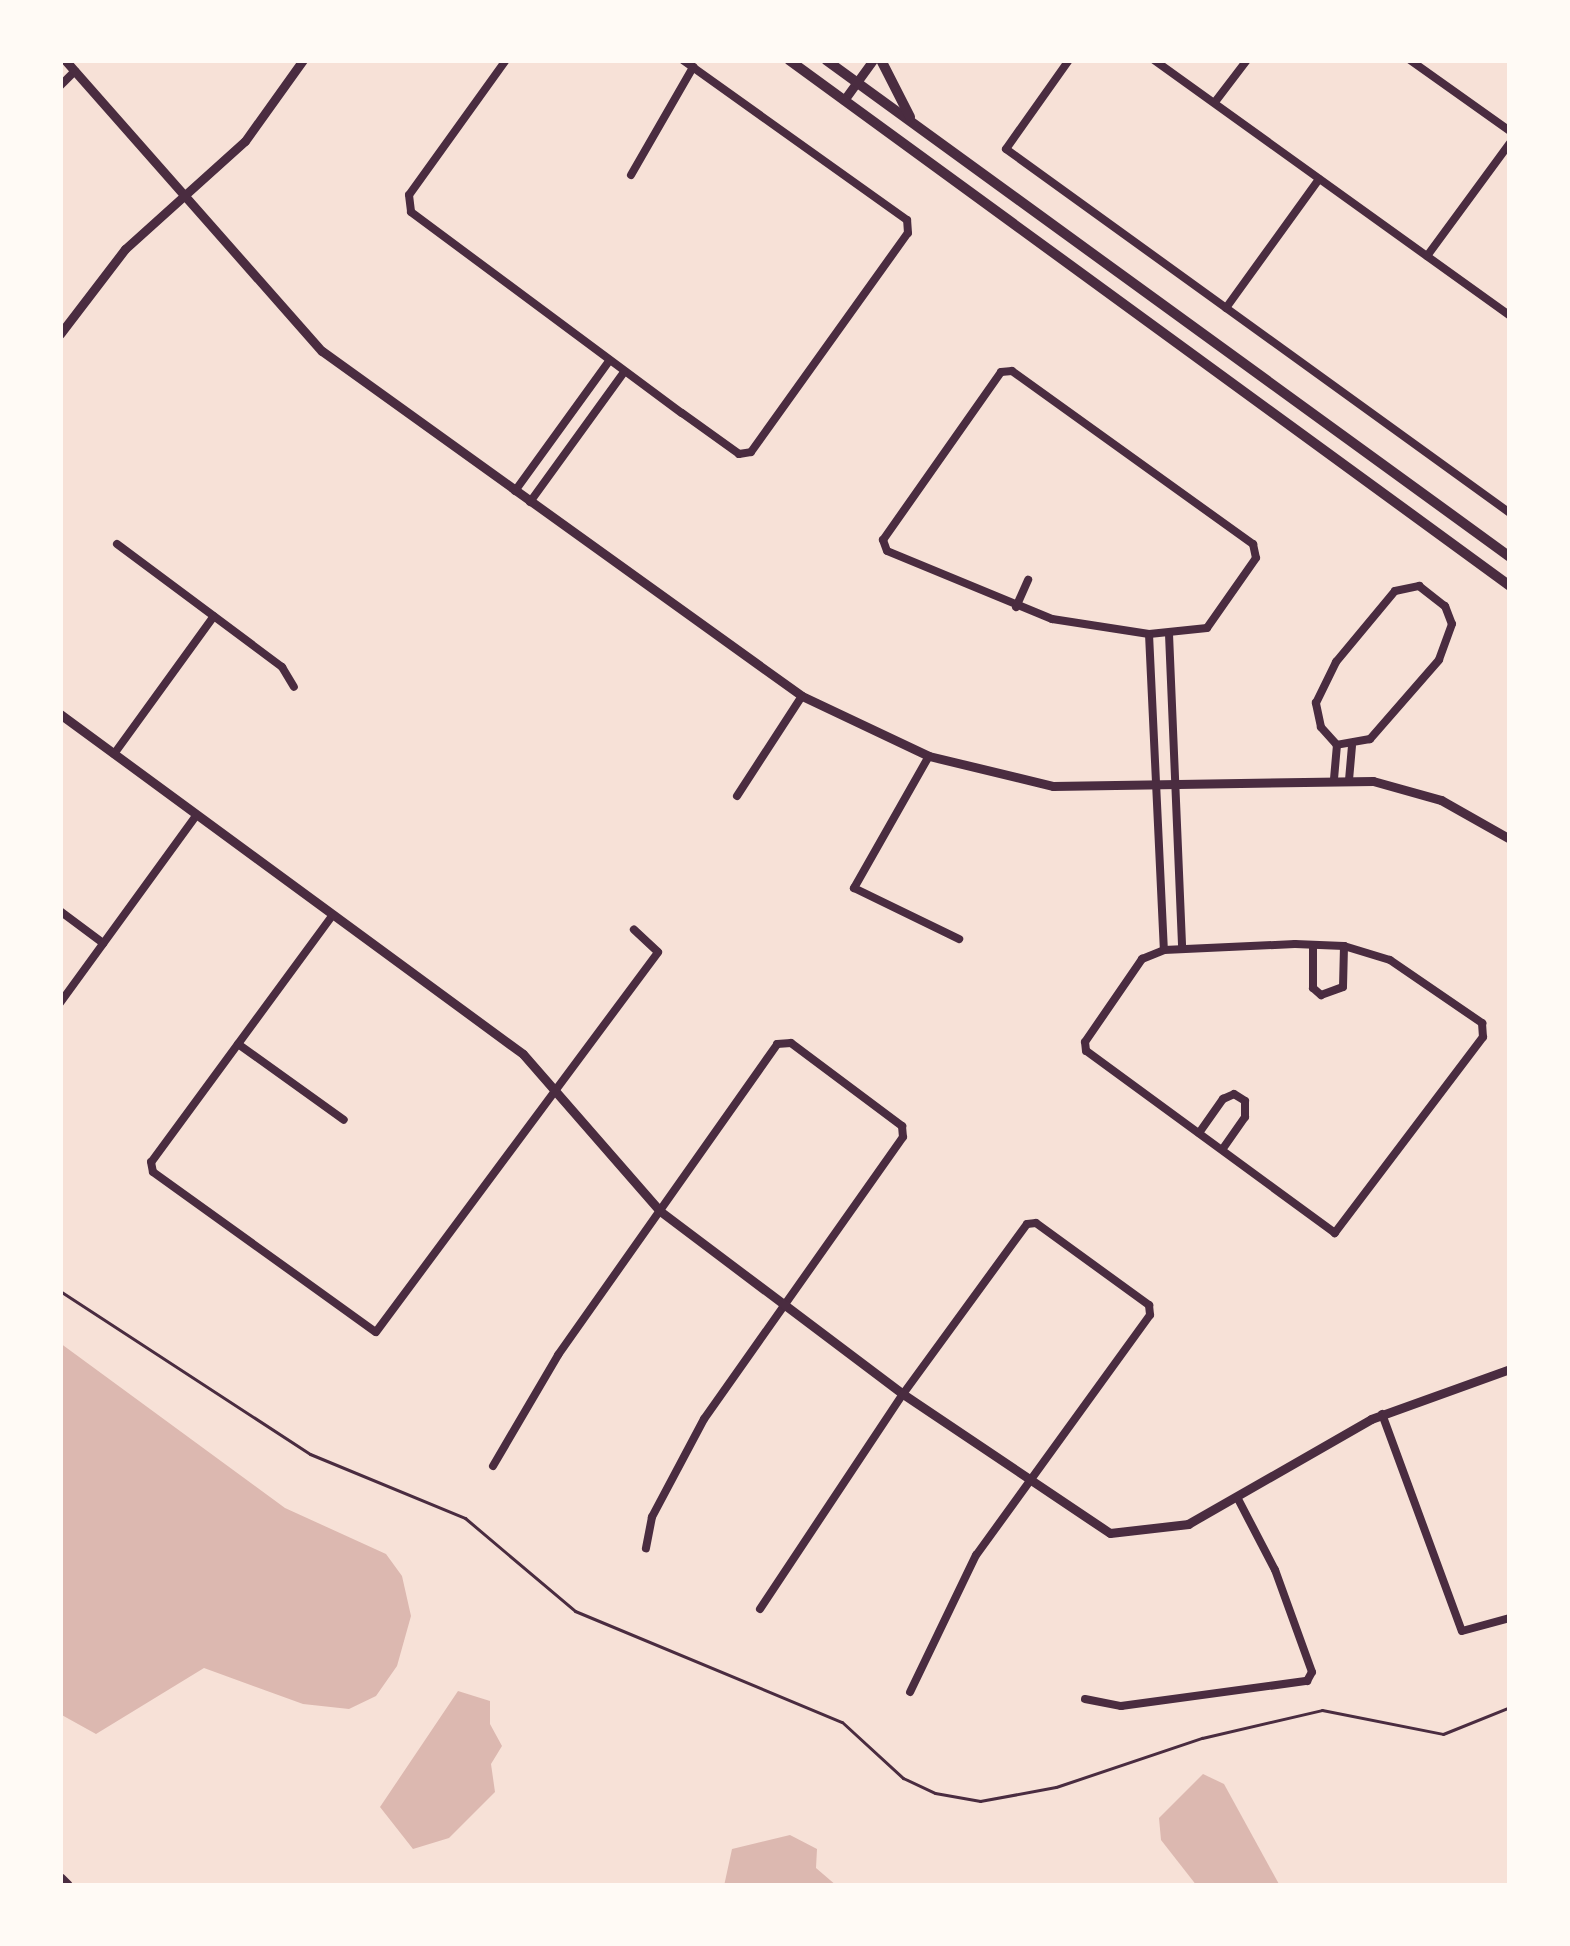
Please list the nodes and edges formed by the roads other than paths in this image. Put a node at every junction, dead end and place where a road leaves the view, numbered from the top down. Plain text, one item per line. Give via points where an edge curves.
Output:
1 (65, 60) edge
2 (303, 60) edge
3 (506, 60) edge
4 (683, 60) edge
5 (788, 60) edge
6 (826, 60) edge
7 (877, 60) edge
8 (1069, 60) edge
9 (1154, 60) edge
10 (1246, 60) edge
11 (1410, 60) edge
12 (693, 67) junction
13 (75, 71) junction
14 (856, 82) junction
15 (60, 86) edge
16 (844, 100) junction
17 (1215, 102) junction
18 (915, 125) junction
19 (1510, 131) edge
20 (1510, 143) edge
21 (631, 175) dead end
22 (1319, 179) junction
23 (183, 195) junction
24 (1427, 256) junction
25 (1226, 308) junction
26 (1510, 316) edge
27 (60, 334) edge
28 (609, 361) junction
29 (624, 372) junction
30 (515, 491) junction
31 (530, 502) junction
32 (1510, 513) edge
33 (117, 544) dead end
34 (1510, 557) edge
35 (1028, 580) dead end
36 (1510, 586) edge
37 (1016, 607) junction
38 (214, 616) junction
39 (1149, 634) junction
40 (1169, 634) junction
41 (295, 687) dead end
42 (802, 696) junction
43 (60, 714) edge
44 (1337, 745) junction
45 (1352, 746) junction
46 (113, 754) junction
47 (929, 756) junction
48 (1334, 779) junction
49 (1349, 780) junction
50 (1159, 788) junction
51 (1177, 788) junction
52 (737, 796) dead end
53 (196, 817) junction
54 (1510, 839) edge
55 (60, 911) edge
56 (332, 916) junction
57 (634, 929) dead end
58 (959, 939) dead end
59 (103, 943) junction
60 (1313, 944) junction
61 (1344, 946) junction
62 (1182, 948) junction
63 (1164, 950) junction
64 (60, 1003) edge
65 (238, 1044) junction
66 (559, 1093) junction
67 (344, 1120) dead end
68 (1199, 1132) junction
69 (1222, 1149) junction
70 (660, 1210) junction
71 (780, 1302) junction
72 (1510, 1369) edge
73 (903, 1394) junction
74 (1382, 1414) junction
75 (493, 1466) dead end
76 (1025, 1481) junction
77 (1238, 1497) junction
78 (646, 1548) dead end
79 (760, 1610) dead end
80 (1510, 1618) edge
81 (910, 1692) dead end
82 (1085, 1699) dead end
83 (60, 1879) edge
84 (68, 1886) edge

1 - 13 street
2 - 23 street via 245,140
3 - 28 street via 410,195 411,212
4 - 12 street
5 - 16 main road
6 - 14 main road
7 - 14 street
7 - 18 main road
8 - 25 street via 1006,149
9 - 17 street
10 - 17 street
11 - 19 street
12 - 21 street
12 - 29 street via 907,220 908,233 751,452 739,454
13 - 15 street
13 - 23 street
14 - 16 street
14 - 18 main road
16 - 36 main road
17 - 22 street
18 - 34 main road
20 - 24 street
22 - 24 street
22 - 25 street
23 - 27 street via 125,249
23 - 30 street via 322,351
24 - 26 street
25 - 32 street
28 - 29 street
28 - 30 street
29 - 31 street
30 - 31 street
31 - 42 street
33 - 38 street
35 - 37 street
37 - 39 street
37 - 40 street via 887,551 883,540 1001,372 1012,371 1253,544 1256,558 1207,628
38 - 41 street via 282,667
38 - 46 street
39 - 40 street
39 - 50 street
40 - 51 street
42 - 47 street
42 - 52 street
43 - 46 street
44 - 45 street
44 - 45 street via 1321,727 1316,703 1336,662 1396,591 1418,586 1445,606 1452,624 1439,660 1402,710
44 - 48 street
45 - 49 street
46 - 53 street
47 - 50 street via 1053,786
47 - 58 street via 854,888
48 - 49 street
48 - 51 street
49 - 54 street via 1441,800
50 - 51 street
50 - 63 street
51 - 62 street
53 - 56 street
53 - 59 street
55 - 59 street
56 - 65 street
56 - 66 street via 500,1035
57 - 66 street via 658,952
59 - 64 street
60 - 61 street
60 - 61 street via 1313,988 1321,995 1343,987
60 - 62 street
61 - 69 street via 1418,976 1482,1023 1483,1037 1335,1233
62 - 63 street
63 - 68 street via 1142,959 1085,1042 1086,1052
65 - 66 street via 151,1162 153,1172 376,1332
65 - 67 street
66 - 70 street
68 - 69 street
68 - 69 street via 1223,1099 1245,1101 1245,1117
70 - 71 street
70 - 71 street via 778,1044 791,1043 902,1126 903,1137
70 - 75 street via 558,1354
71 - 73 street
71 - 78 street via 663,1492
72 - 74 street
73 - 76 street
73 - 76 street via 1027,1224 1036,1223 1149,1304 1150,1315
73 - 79 street
74 - 77 street
74 - 80 street via 1462,1631
76 - 77 street via 1110,1533 1188,1524
76 - 81 street via 966,1574
77 - 82 street via 1275,1570 1312,1672 1307,1682 1121,1706
83 - 84 highway

